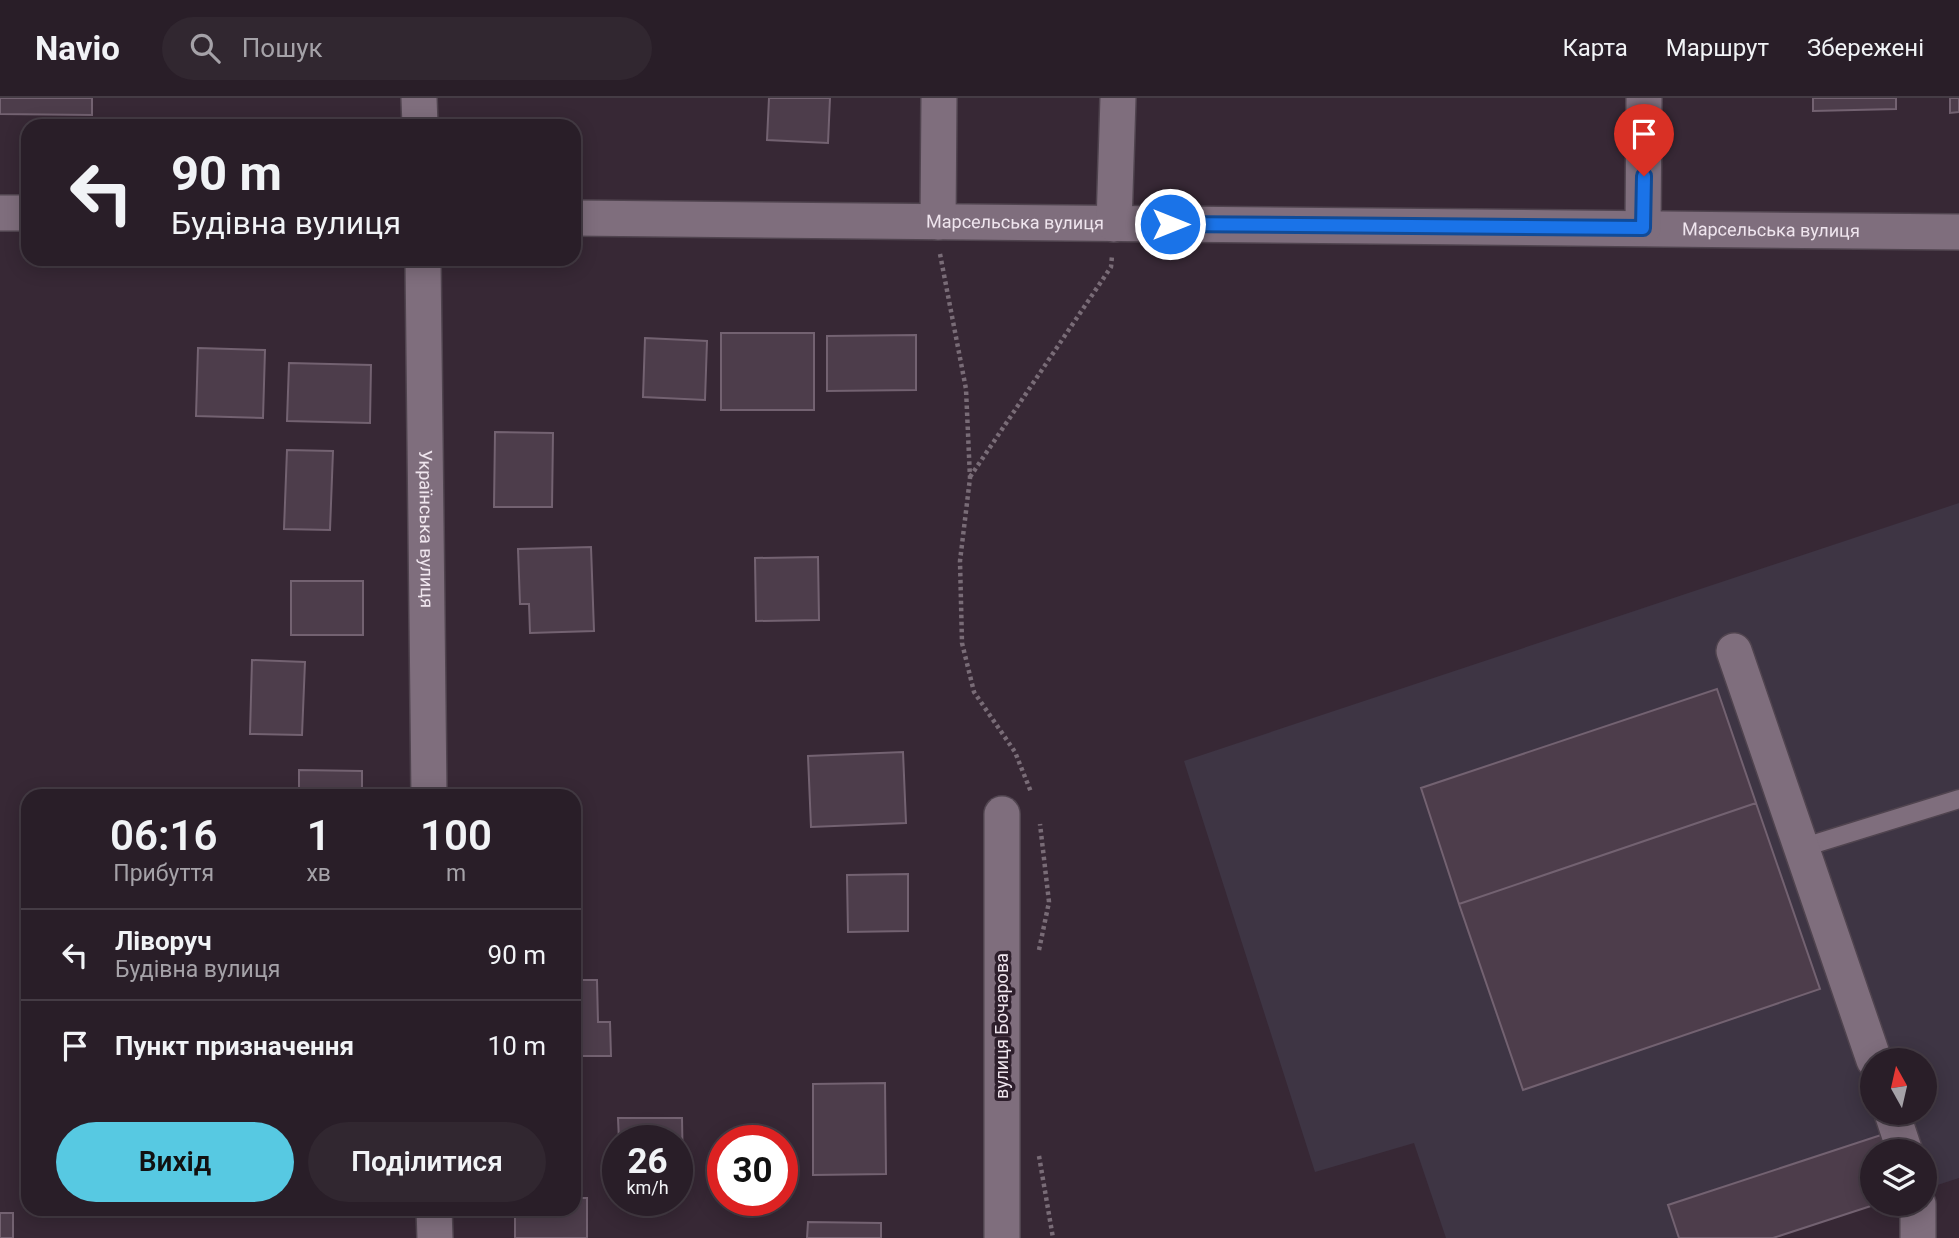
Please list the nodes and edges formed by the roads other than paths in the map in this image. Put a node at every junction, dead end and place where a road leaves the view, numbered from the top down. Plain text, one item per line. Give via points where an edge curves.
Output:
1 (419, 98) edge
2 (939, 98) edge
3 (1118, 98) edge
4 (1644, 98) edge
5 (419, 119) edge
6 (0, 213) edge
7 (21, 213) edge
8 (581, 218) edge
9 (938, 222) junction
10 (1114, 224) junction
11 (1643, 228) junction
12 (1959, 232) edge
13 (423, 266) edge
14 (1734, 651) dead end
15 (429, 789) edge
16 (1959, 799) edge
17 (1002, 814) dead end
18 (1801, 848) junction
19 (1870, 1048) edge
20 (434, 1216) edge
21 (1918, 1216) edge
22 (435, 1238) edge
23 (1002, 1238) edge
24 (1918, 1238) edge

1 - 5 street
2 - 9 street
3 - 10 street
4 - 11 street
6 - 7 street
8 - 9 street, Марсельська вулиця
9 - 10 street, Марсельська вулиця
10 - 11 street, Марсельська вулиця
11 - 12 street, Марсельська вулиця
13 - 15 street, Українська вулиця
14 - 18 street
16 - 18 lane
17 - 23 street, вулиця Бочарова
18 - 19 street
20 - 22 street
21 - 24 street

